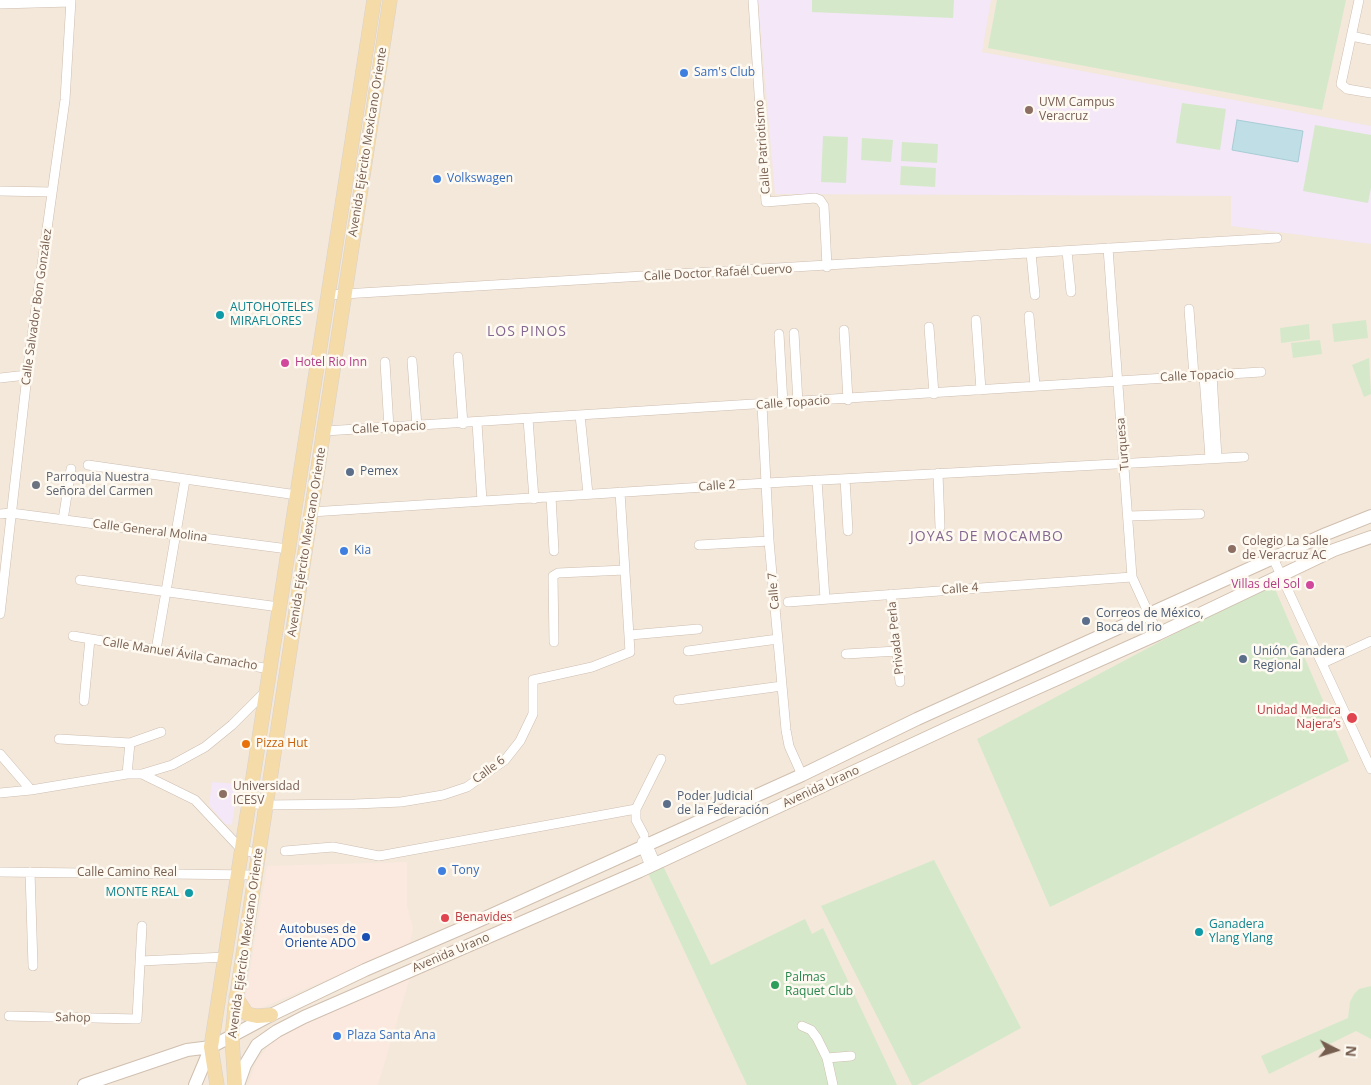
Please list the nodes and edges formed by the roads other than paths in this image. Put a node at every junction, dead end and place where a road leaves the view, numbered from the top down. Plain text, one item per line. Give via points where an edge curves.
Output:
1 (374, 0) edge
2 (390, 0) edge
3 (753, 0) edge
4 (1359, 0) edge
5 (71, 1) edge
6 (0, 4) edge
7 (1351, 36) junction
8 (1371, 40) edge
9 (1371, 93) edge
10 (0, 191) edge
11 (52, 192) junction
12 (1277, 238) dead end
13 (1108, 248) junction
14 (1067, 251) junction
15 (1031, 253) junction
16 (827, 267) junction
17 (1071, 292) dead end
18 (327, 295) junction
19 (345, 295) junction
20 (1035, 295) dead end
21 (1189, 310) dead end
22 (1029, 316) dead end
23 (976, 320) dead end
24 (929, 327) dead end
25 (844, 330) dead end
26 (794, 333) dead end
27 (779, 334) dead end
28 (458, 356) dead end
29 (412, 361) dead end
30 (385, 362) dead end
31 (1261, 372) dead end
32 (27, 375) junction
33 (1208, 375) junction
34 (1194, 376) junction
35 (0, 378) edge
36 (1117, 381) junction
37 (1035, 386) junction
38 (982, 390) junction
39 (934, 394) junction
40 (848, 400) junction
41 (798, 403) junction
42 (783, 404) junction
43 (762, 405) junction
44 (580, 416) junction
45 (528, 419) junction
46 (477, 423) junction
47 (463, 424) junction
48 (417, 426) junction
49 (389, 428) junction
50 (325, 431) junction
51 (1244, 456) dead end
52 (1213, 458) junction
53 (1124, 462) junction
54 (88, 465) dead end
55 (71, 469) dead end
56 (938, 473) junction
57 (845, 479) junction
58 (185, 480) junction
59 (818, 480) junction
60 (767, 483) junction
61 (620, 492) junction
62 (588, 494) junction
63 (297, 495) junction
64 (551, 497) junction
65 (534, 498) junction
66 (482, 501) junction
67 (311, 512) junction
68 (11, 513) junction
69 (0, 514) edge
70 (1200, 514) dead end
71 (1128, 516) junction
72 (1371, 516) edge
73 (64, 520) junction
74 (940, 527) dead end
75 (848, 531) dead end
76 (176, 534) junction
77 (1371, 537) edge
78 (769, 540) junction
79 (699, 545) dead end
80 (288, 549) junction
81 (554, 551) dead end
82 (1273, 558) junction
83 (625, 570) junction
84 (1281, 575) junction
85 (1132, 577) junction
86 (80, 580) dead end
87 (166, 591) junction
88 (891, 594) junction
89 (826, 599) junction
90 (788, 602) dead end
91 (279, 607) junction
92 (0, 614) edge
93 (1149, 615) junction
94 (698, 629) dead end
95 (1158, 634) junction
96 (630, 635) junction
97 (72, 636) dead end
98 (90, 639) junction
99 (778, 639) junction
100 (1371, 641) edge
101 (554, 642) dead end
102 (156, 650) junction
103 (688, 651) dead end
104 (897, 651) junction
105 (846, 654) dead end
106 (1323, 663) junction
107 (270, 669) junction
108 (900, 682) dead end
109 (782, 686) junction
110 (266, 691) junction
111 (678, 700) dead end
112 (84, 701) dead end
113 (161, 732) dead end
114 (59, 740) dead end
115 (130, 743) junction
116 (1371, 743) edge
117 (1361, 747) junction
118 (0, 754) edge
119 (661, 759) dead end
120 (1371, 769) edge
121 (127, 774) junction
122 (142, 774) junction
123 (802, 775) junction
124 (31, 790) junction
125 (0, 793) edge
126 (248, 803) junction
127 (735, 804) junction
128 (265, 805) junction
129 (636, 809) junction
130 (744, 823) junction
131 (644, 842) junction
132 (241, 850) junction
133 (285, 851) dead end
134 (258, 854) junction
135 (653, 865) junction
136 (0, 872) edge
137 (30, 872) junction
138 (237, 873) junction
139 (255, 875) junction
140 (142, 926) dead end
141 (226, 957) junction
142 (140, 961) junction
143 (33, 966) dead end
144 (236, 997) junction
145 (271, 1015) junction
146 (9, 1016) dead end
147 (802, 1026) dead end
148 (232, 1038) junction
149 (211, 1047) junction
150 (851, 1056) dead end
151 (827, 1058) junction
152 (84, 1085) edge
153 (195, 1085) edge
154 (217, 1085) edge
155 (237, 1085) edge
156 (832, 1085) edge

1 - 18 main road, Avenida Ejército Mexicano Oriente
2 - 19 main road, Avenida Ejército Mexicano Oriente
3 - 16 street, Calle Patriotismo via 766,202 820,200 824,206
4 - 7 street
5 - 6 street
5 - 11 street, Calle Salvador Bon González via 65,100
7 - 8 street
7 - 9 street via 1341,84 1343,88
10 - 11 street
11 - 32 street, Calle Salvador Bon González
12 - 13 street, Calle Doctor Rafaél Cuervo
13 - 14 street, Calle Doctor Rafaél Cuervo
13 - 36 street, Turquesa
14 - 15 street, Calle Doctor Rafaél Cuervo
14 - 17 street
15 - 16 street, Calle Doctor Rafaél Cuervo
15 - 20 street
16 - 19 street, Calle Doctor Rafaél Cuervo
18 - 19 street, Calle Doctor Rafaél Cuervo
18 - 63 main road, Avenida Ejército Mexicano Oriente
19 - 50 main road, Avenida Ejército Mexicano Oriente
21 - 34 street
22 - 37 street
23 - 38 street
24 - 39 street
25 - 40 street
26 - 41 street
27 - 42 street
28 - 47 street
29 - 48 street
30 - 49 street
31 - 33 street, Calle Topacio
32 - 35 street
32 - 68 street, Calle Salvador Bon González
33 - 34 street, Calle Topacio
33 - 52 street
34 - 36 street, Calle Topacio
36 - 37 street, Calle Topacio
36 - 53 street, Turquesa
37 - 38 street, Calle Topacio
38 - 39 street, Calle Topacio
39 - 40 street, Calle Topacio
40 - 41 street, Calle Topacio
41 - 42 street, Calle Topacio
42 - 43 street, Calle Topacio
43 - 44 street, Calle Topacio
43 - 60 street, Calle 7
44 - 45 street, Calle Topacio
44 - 62 street
45 - 46 street, Calle Topacio
45 - 65 street
46 - 47 street, Calle Topacio
46 - 66 street
47 - 48 street, Calle Topacio
48 - 49 street, Calle Topacio
49 - 50 street, Calle Topacio
50 - 67 main road, Avenida Ejército Mexicano Oriente
51 - 52 street, Calle 2
52 - 53 street, Calle 2
53 - 56 street, Calle 2
53 - 71 street, Turquesa
54 - 58 street
55 - 73 street
56 - 57 street, Calle 2
56 - 74 street
57 - 59 street, Calle 2
57 - 75 street
58 - 63 street
58 - 76 street
59 - 60 street, Calle 2
59 - 89 street
60 - 61 street, Calle 2
60 - 78 street, Calle 7
61 - 62 street, Calle 2
61 - 83 street, Calle 6
62 - 64 street, Calle 2
63 - 80 main road, Avenida Ejército Mexicano Oriente
64 - 65 street, Calle 2
64 - 81 street
65 - 66 street, Calle 2
66 - 67 street, Calle 2
67 - 128 main road, Avenida Ejército Mexicano Oriente
68 - 69 street, Calle General Molina
68 - 73 street, Calle General Molina
68 - 92 street, Calle Salvador Bon González
70 - 71 street
71 - 85 street, Turquesa
72 - 82 main road, Avenida Urano
73 - 76 street, Calle General Molina
76 - 80 street, Calle General Molina
76 - 87 street
77 - 84 main road, Avenida Urano
78 - 79 street
78 - 99 street, Calle 7
80 - 91 main road, Avenida Ejército Mexicano Oriente
82 - 84 street
82 - 93 main road, Avenida Urano
83 - 96 street, Calle 6
83 - 101 street via 558,573 553,576
84 - 95 main road, Avenida Urano
84 - 106 street
85 - 88 street, Calle 4
85 - 93 street, Turquesa
86 - 87 street
87 - 91 street
87 - 102 street
88 - 89 street, Calle 4
88 - 104 street, Privada Perla
89 - 90 street, Calle 4
91 - 107 main road, Avenida Ejército Mexicano Oriente
93 - 95 street, Turquesa
93 - 123 main road, Avenida Urano via 917,718
94 - 96 street
95 - 130 main road, Avenida Urano
96 - 128 street, Calle 6 via 630,652 592,667 533,680 533,714 520,741 505,760 467,787 401,802
97 - 98 street, Calle Manuel Ávila Camacho
98 - 102 street, Calle Manuel Ávila Camacho
98 - 112 street
99 - 103 street
99 - 109 street, Calle 7
100 - 106 street
102 - 107 street, Calle Manuel Ávila Camacho
104 - 105 street
104 - 108 street, Privada Perla
106 - 117 street
107 - 110 main road, Avenida Ejército Mexicano Oriente
109 - 111 street
109 - 123 street, Calle 7 via 789,746
110 - 122 street via 205,747 172,765
110 - 126 main road, Avenida Ejército Mexicano Oriente
113 - 115 street
114 - 115 street
115 - 121 street
116 - 117 street
117 - 120 street
118 - 124 street
119 - 129 street
121 - 122 street
121 - 124 street
122 - 132 street via 195,800
123 - 127 main road, Avenida Urano
124 - 125 street
126 - 128 street, Calle 6
126 - 132 main road, Avenida Ejército Mexicano Oriente
127 - 130 main road
127 - 131 main road, Avenida Urano
128 - 134 main road, Avenida Ejército Mexicano Oriente
129 - 131 street via 636,820
129 - 133 street via 379,856 333,847
130 - 135 main road, Avenida Urano
131 - 135 street
131 - 145 main road, Avenida Urano
132 - 134 street
132 - 138 main road, Avenida Ejército Mexicano Oriente
134 - 139 main road, Avenida Ejército Mexicano Oriente
135 - 155 main road, Avenida Urano via 368,988 277,1031 257,1045
136 - 137 street, Calle Camino Real
137 - 138 street, Calle Camino Real
137 - 143 street
138 - 139 street, Calle Camino Real
138 - 141 main road, Avenida Ejército Mexicano Oriente
139 - 144 main road, Avenida Ejército Mexicano Oriente
140 - 142 street
141 - 142 street
141 - 149 main road, Avenida Ejército Mexicano Oriente
142 - 146 street, Sahop via 137,1019
144 - 145 main road via 247,1014
144 - 148 main road, Avenida Ejército Mexicano Oriente
145 - 148 main road, Avenida Urano
147 - 151 street via 811,1030
148 - 149 main road, Avenida Urano
148 - 155 main road, Avenida Ejército Mexicano Oriente
149 - 152 main road, Avenida Urano via 187,1050
149 - 153 main road
149 - 154 main road, Avenida Ejército Mexicano Oriente
150 - 151 street
151 - 156 street

